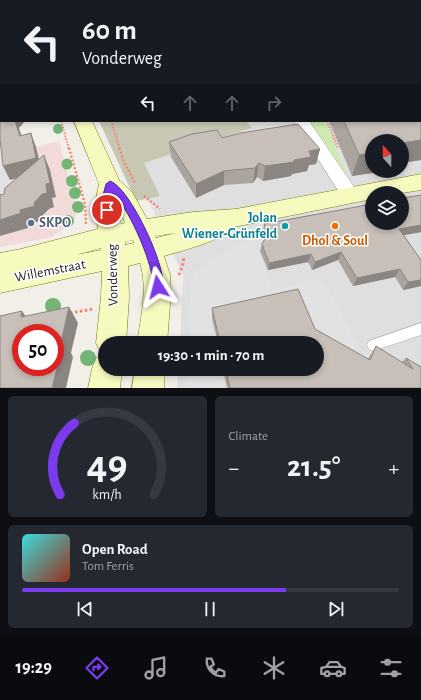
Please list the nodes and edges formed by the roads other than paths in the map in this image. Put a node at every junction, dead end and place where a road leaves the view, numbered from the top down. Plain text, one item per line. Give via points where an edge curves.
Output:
1 (83, 122) edge
2 (302, 122) edge
3 (421, 182) edge
4 (110, 184) junction
5 (350, 195) junction
6 (145, 240) junction
7 (114, 247) junction
8 (0, 264) edge
9 (0, 280) edge
10 (421, 329) edge
11 (112, 336) edge
12 (153, 336) edge
13 (373, 345) dead end
14 (106, 376) edge
15 (149, 376) edge
16 (104, 388) edge
17 (148, 388) edge

1 - 4 street
2 - 5 street
3 - 5 street, Willemstraat
4 - 6 street via 124,198
4 - 7 street, Vonderweg via 106,203
5 - 6 street, Willemstraat via 236,218 211,231
6 - 7 street, Willemstraat
6 - 12 street via 157,275 158,292
7 - 8 street, Willemstraat
7 - 9 street, Willemstraat
7 - 11 street, Vonderweg
10 - 13 lane
14 - 16 street
15 - 17 street

